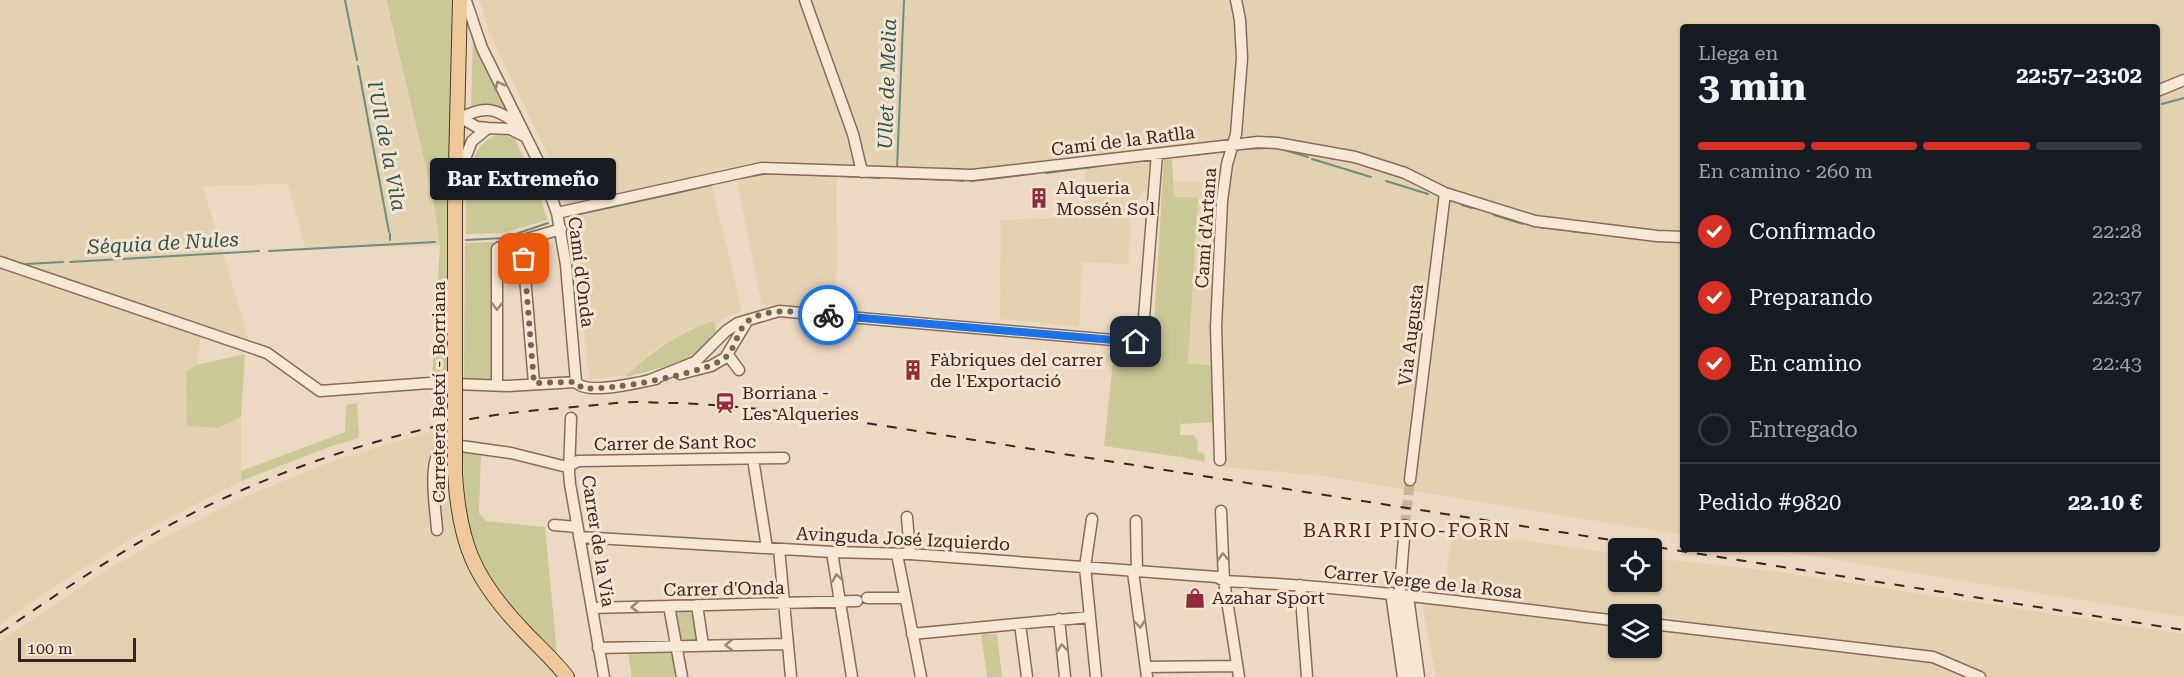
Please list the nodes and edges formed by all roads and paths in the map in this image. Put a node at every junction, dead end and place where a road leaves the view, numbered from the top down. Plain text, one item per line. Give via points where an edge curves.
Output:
1 (464, 0) edge
2 (806, 0) edge
3 (1236, 0) edge
4 (459, 45) junction
5 (2184, 80) edge
6 (2160, 90) edge
7 (463, 118) junction
8 (519, 126) junction
9 (488, 128) junction
10 (526, 137) junction
11 (1232, 144) junction
12 (1156, 154) junction
13 (460, 167) junction
14 (862, 172) junction
15 (1445, 194) junction
16 (557, 213) junction
17 (561, 229) junction
18 (1680, 237) edge
19 (522, 241) junction
20 (0, 262) edge
21 (745, 323) junction
22 (721, 336) junction
23 (730, 352) junction
24 (704, 354) junction
25 (711, 366) junction
26 (739, 370) dead end
27 (651, 380) junction
28 (576, 382) junction
29 (534, 383) junction
30 (497, 386) junction
31 (571, 418) dead end
32 (784, 458) dead end
33 (753, 459) junction
34 (1220, 460) dead end
35 (569, 465) junction
36 (1410, 480) tunnel mouth
37 (1221, 511) dead end
38 (907, 517) dead end
39 (1092, 519) dead end
40 (1136, 521) dead end
41 (554, 525) dead end
42 (1405, 525) tunnel mouth
43 (437, 530) dead end
44 (578, 532) junction
45 (773, 548) junction
46 (832, 552) junction
47 (897, 554) junction
48 (910, 554) junction
49 (1084, 567) junction
50 (1135, 572) junction
51 (1224, 581) junction
52 (1300, 585) junction
53 (1400, 595) junction
54 (905, 598) junction
55 (840, 601) junction
56 (784, 604) junction
57 (697, 605) junction
58 (669, 606) junction
59 (592, 608) junction
60 (1090, 617) junction
61 (1059, 620) junction
62 (1608, 620) edge
63 (1020, 624) junction
64 (1662, 625) edge
65 (912, 634) junction
66 (788, 644) junction
67 (703, 645) junction
68 (676, 646) junction
69 (598, 648) junction
70 (558, 671) edge
71 (1146, 672) edge
72 (1238, 672) edge
73 (601, 674) edge
74 (567, 677) edge
75 (682, 677) edge
76 (791, 677) edge
77 (852, 677) edge
78 (921, 677) edge
79 (1027, 677) edge
80 (1065, 677) edge
81 (1096, 677) edge
82 (1306, 677) edge
83 (1403, 677) edge
84 (1411, 677) edge
85 (1419, 677) edge
86 (1978, 677) edge

1 - 4 main road, Carretera Betxí - Borriana
1 - 7 main road, Carretera Betxí - Borriana
8 -> 1 street, Camí d'Onda
2 - 14 street via 854,134
3 - 11 street, Camí d'Artana via 1242,58
4 - 7 street
4 - 13 main road, Carretera Betxí - Borriana
5 - 6 street
7 - 8 street via 479,109 489,110
7 - 9 street via 477,127
7 - 13 main road, Carretera Betxí - Borriana
8 - 10 street, Camí d'Onda
9 - 10 street via 510,129
9 - 13 street via 472,141
10 - 16 street, Camí d'Onda
11 - 12 street, Camí de la Ratlla
11 - 15 street, Camí de la Ratlla via 1277,143 1355,156 1405,173
11 - 34 street, Camí d'Artana via 1222,201 1218,268
12 - 14 street, Camí de la Ratlla via 972,175
12 - 21 street via 1143,330 1136,342 785,311
13 - 70 main road, Carretera Betxí - Borriana, bridge via 455,473 461,526 477,571 494,598
14 - 16 street, Camí de la Ratlla via 762,168
15 - 18 street, Camí de la Ratlla via 1535,221
15 - 36 street, Via Augusta
16 - 17 street, Camí d'Onda
17 - 19 street
17 - 28 street, Camí d'Onda
19 - 29 street
19 -> 30 street via 498,248
20 - 30 street via 267,353 320,391 430,383
21 - 22 street
21 - 23 street
22 - 23 street via 729,340
22 - 24 street
23 - 25 street
23 - 26 street
24 - 25 street
24 - 27 street via 695,362
25 - 27 street
27 - 28 street via 587,388
28 - 29 street
29 - 30 street
31 - 35 street, Carrer de la Via
32 - 33 street, Carrer de Sant Roc
33 - 35 street, Carrer de Sant Roc via 578,461
33 - 45 street
35 - 43 street, Carrer de Sant Roc via 451,443 444,445 437,453 434,475
35 - 44 street, Carrer de la Via
51 -> 37 street
38 - 48 street
39 - 49 street
40 - 50 street
41 - 44 street, Avinguda José Izquierdo
42 - 53 street
44 - 45 street, Avinguda José Izquierdo
44 - 59 street, Carrer de la Via
45 - 46 street, Avinguda José Izquierdo
45 - 56 street
46 - 47 street, Avinguda José Izquierdo
55 -> 46 street
47 - 48 street, Avinguda José Izquierdo
47 - 54 street
48 - 49 street, Avinguda José Izquierdo
49 - 50 street, Avinguda José Izquierdo
49 - 60 street
50 - 51 street, Avinguda José Izquierdo
50 -> 71 street
51 - 52 street, Carrer Verge de la Rosa
51 - 72 street
52 - 53 street, Carrer Verge de la Rosa
52 - 82 street
53 - 62 street, Carrer Verge de la Rosa
53 - 83 street
53 - 84 street
53 - 85 street
54 - 55 street, Carrer d'Onda
54 - 65 street
55 - 56 street, Carrer d'Onda
55 - 77 street
56 - 57 street, Carrer d'Onda
56 - 66 street
57 - 58 street, Carrer d'Onda
57 - 67 street
58 -> 59 street, Carrer d'Onda
58 - 68 street
59 - 69 street, Carrer de la Via
60 - 61 street
60 - 81 street
61 - 63 street
80 -> 61 street
63 - 65 street
63 - 79 street
64 - 86 street via 1933,657
65 - 78 street
66 -> 67 street
66 - 76 street
67 - 68 street
68 - 69 street
68 - 75 street
69 - 73 street, Carrer de la Via
70 - 74 main road, Carretera Betxí - Borriana
71 - 72 street

